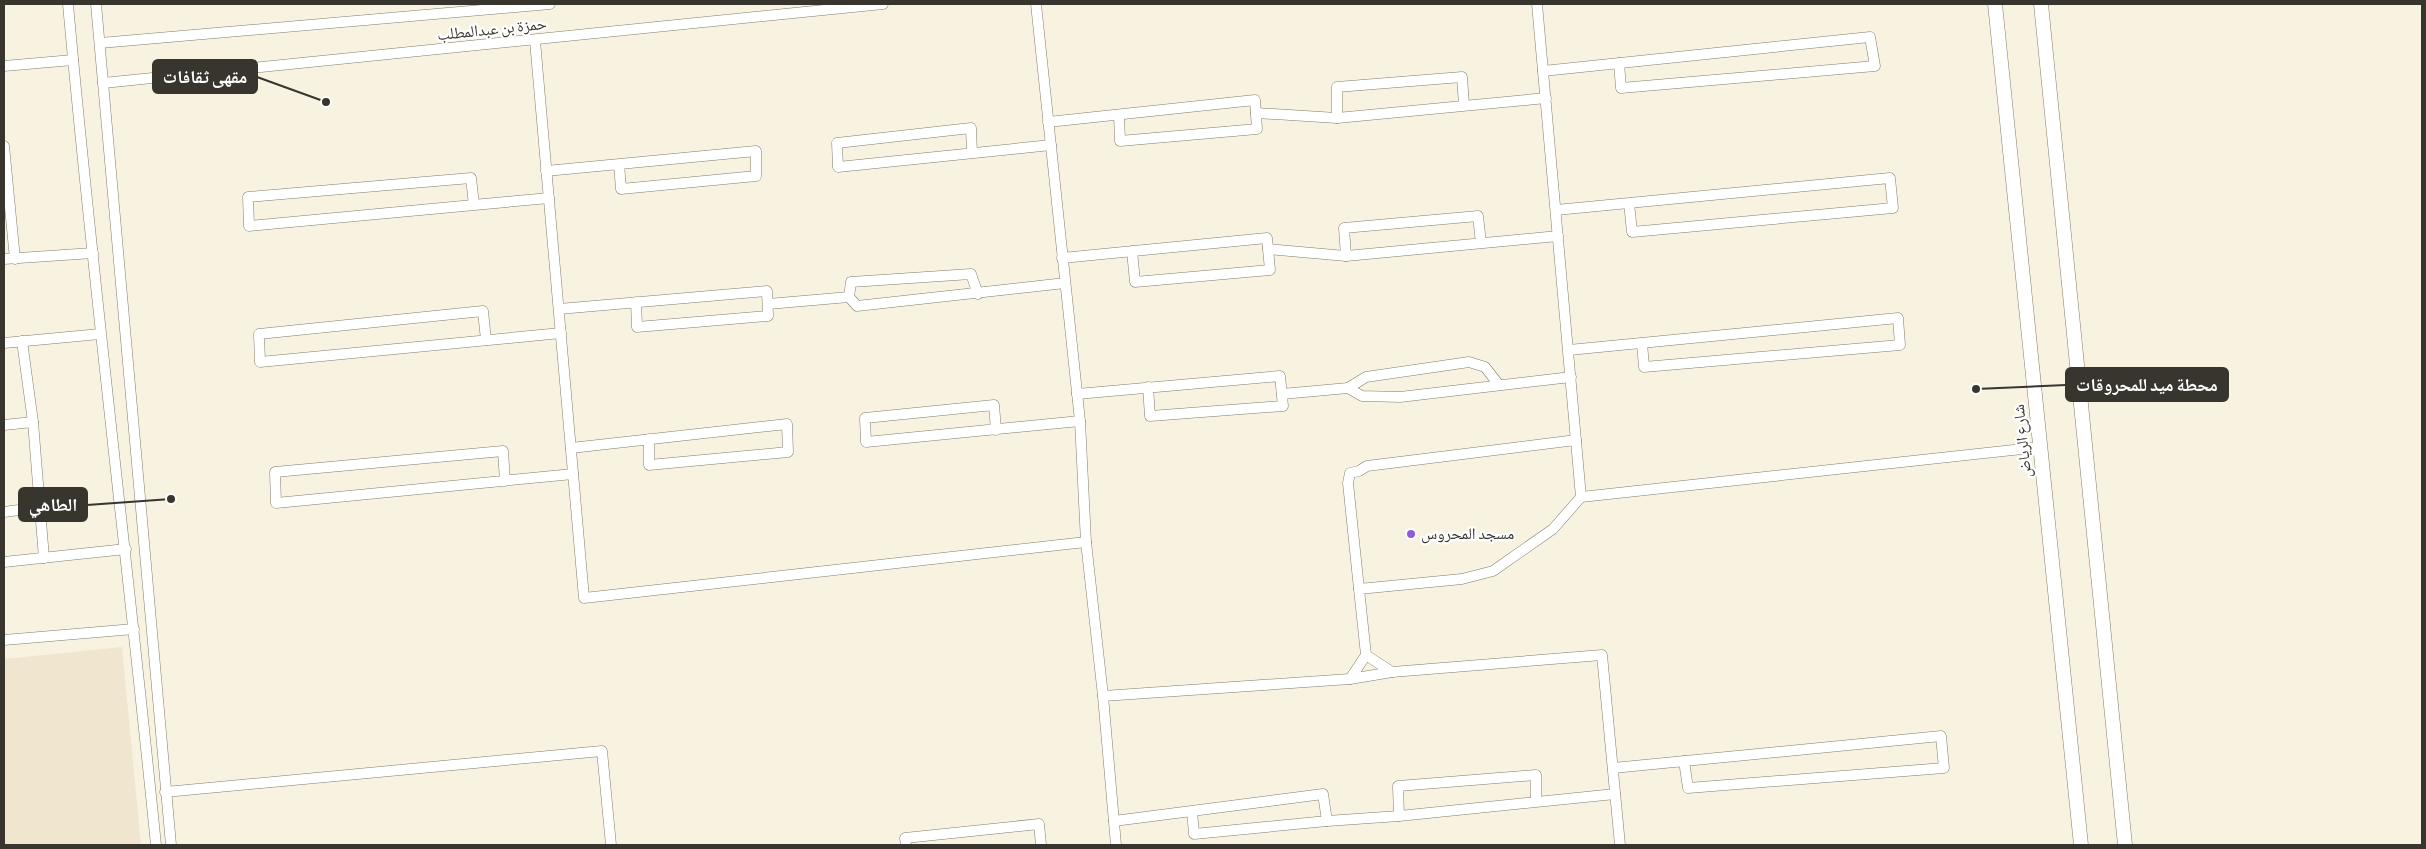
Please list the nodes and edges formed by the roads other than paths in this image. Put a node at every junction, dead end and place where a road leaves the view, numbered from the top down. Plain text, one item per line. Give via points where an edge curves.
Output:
1 (68, 4) edge
2 (96, 4) edge
3 (550, 4) edge
4 (883, 4) edge
5 (1036, 4) edge
6 (1537, 4) edge
7 (1995, 4) edge
8 (2041, 4) edge
9 (535, 41) junction
10 (100, 43) junction
11 (73, 60) junction
12 (1619, 63) junction
13 (4, 66) edge
14 (1543, 71) junction
15 (103, 83) junction
16 (1546, 98) junction
17 (1464, 105) junction
18 (1256, 113) junction
19 (1119, 114) junction
20 (1337, 118) junction
21 (1048, 122) junction
22 (1051, 145) junction
23 (4, 146) edge
24 (972, 153) junction
25 (619, 164) junction
26 (546, 171) junction
27 (549, 198) junction
28 (1629, 203) junction
29 (474, 205) junction
30 (1556, 210) junction
31 (1558, 236) junction
32 (1481, 243) junction
33 (1268, 249) junction
34 (1132, 251) junction
35 (93, 253) junction
36 (1346, 256) junction
37 (1062, 258) junction
38 (4, 259) edge
39 (15, 259) junction
40 (1065, 283) junction
41 (978, 294) junction
42 (849, 297) junction
43 (636, 302) junction
44 (768, 304) junction
45 (559, 309) junction
46 (561, 333) junction
47 (100, 334) junction
48 (486, 340) junction
49 (22, 341) junction
50 (4, 343) edge
51 (1642, 343) junction
52 (1569, 350) junction
53 (1571, 377) junction
54 (1499, 386) junction
55 (1148, 388) junction
56 (1348, 388) junction
57 (1077, 394) junction
58 (1282, 394) junction
59 (1080, 421) junction
60 (33, 422) junction
61 (4, 425) edge
62 (996, 430) junction
63 (649, 439) junction
64 (1576, 440) junction
65 (2041, 447) junction
66 (571, 448) junction
67 (573, 474) junction
68 (505, 481) junction
69 (1581, 497) junction
70 (41, 507) junction
71 (4, 512) edge
72 (1086, 542) junction
73 (126, 549) junction
74 (44, 558) junction
75 (4, 562) edge
76 (1359, 589) junction
77 (134, 629) junction
78 (4, 640) edge
79 (1366, 655) junction
80 (1392, 672) junction
81 (1350, 679) junction
82 (1103, 696) junction
83 (1684, 761) junction
84 (1612, 768) junction
85 (165, 792) junction
86 (1615, 794) junction
87 (1536, 802) junction
88 (1192, 811) junction
89 (1399, 816) junction
90 (1114, 821) junction
91 (1326, 821) junction
92 (156, 845) edge
93 (171, 845) edge
94 (611, 845) edge
95 (906, 845) edge
96 (1041, 845) edge
97 (1116, 845) edge
98 (1620, 845) edge
99 (2081, 845) edge
100 (2125, 845) edge

1 - 11 street
2 - 10 street
3 - 10 street, حمزة بن عبدالمطلب
4 - 9 street, حمزة بن عبدالمطلب
5 - 21 street
6 - 14 street
7 - 65 main road, شارع الرياض
8 - 100 main road
9 - 15 street, حمزة بن عبدالمطلب
9 - 26 street
10 - 15 street
11 - 13 street
11 - 35 street
12 - 12 street via 1870,37 1874,66 1621,88
12 - 14 street
14 - 16 street
15 - 85 street
16 - 17 street
16 - 30 street
17 - 20 street
17 - 20 street via 1462,77 1337,88
18 - 19 street via 1255,100
18 - 19 street via 1257,129 1120,141
18 - 20 street
19 - 21 street
21 - 22 street
22 - 24 street
22 - 37 street
23 - 39 street
24 - 24 street via 838,167 837,143 971,128
25 - 25 street via 756,151 756,176 621,189
25 - 26 street
26 - 27 street
27 - 29 street
27 - 45 street
28 - 28 street via 1890,178 1893,208 1632,232
28 - 30 street
29 - 29 street via 249,226 248,197 471,178
30 - 31 street
31 - 32 street
31 - 52 street
32 - 36 street
32 - 36 street via 1478,216 1344,228
33 - 34 street via 1267,238
33 - 34 street via 1270,270 1135,282
33 - 36 street
34 - 37 street
35 - 39 street
35 - 47 street
37 - 40 street
38 - 39 street
40 - 41 street
40 - 57 street
41 - 42 street via 857,306
41 - 42 street via 971,274 851,282
42 - 44 street
43 - 44 street via 767,291
43 - 44 street via 637,327 768,316
43 - 45 street
45 - 46 street
46 - 48 street
46 - 66 street
47 - 49 street
47 - 73 street
48 - 48 street via 260,362 259,334 484,311
49 - 50 street
49 - 60 street
51 - 51 street via 1898,318 1900,345 1644,367
51 - 52 street
52 - 53 street
53 - 54 street
53 - 64 street
54 - 56 street via 1400,396 1362,396
54 - 56 street via 1485,367 1469,362 1366,377
55 - 57 street
55 - 58 street via 1280,376
55 - 58 street via 1150,416 1283,406
56 - 58 street
57 - 59 street
59 - 62 street
59 - 72 street
60 - 61 street
60 - 70 street
62 - 62 street via 866,442 865,418 994,405
63 - 63 street via 787,424 788,452 649,465
63 - 66 street
64 - 69 street
64 - 76 street via 1367,466 1350,473 1348,483
65 - 69 street
65 - 99 main road, شارع الرياض
66 - 67 street
67 - 68 street
67 - 72 street via 584,598
68 - 68 street via 276,503 275,472 503,451
69 - 76 street via 1553,529 1493,571 1462,579
70 - 71 street
70 - 74 street
72 - 82 street
73 - 74 street
73 - 77 street
74 - 75 street
76 - 79 street
77 - 78 street
77 - 92 street
79 - 80 street
79 - 81 street
80 - 81 street
80 - 84 street via 1602,655
81 - 82 street
82 - 90 street
83 - 83 street via 1941,736 1944,768 1688,788
83 - 84 street
84 - 86 street
85 - 93 street
85 - 94 street via 602,751
86 - 87 street
86 - 98 street
87 - 89 street
87 - 89 street via 1536,775 1398,786
88 - 90 street
88 - 91 street via 1194,834
88 - 91 street via 1323,794
89 - 91 street
90 - 97 street
95 - 96 street via 905,838 1039,824

